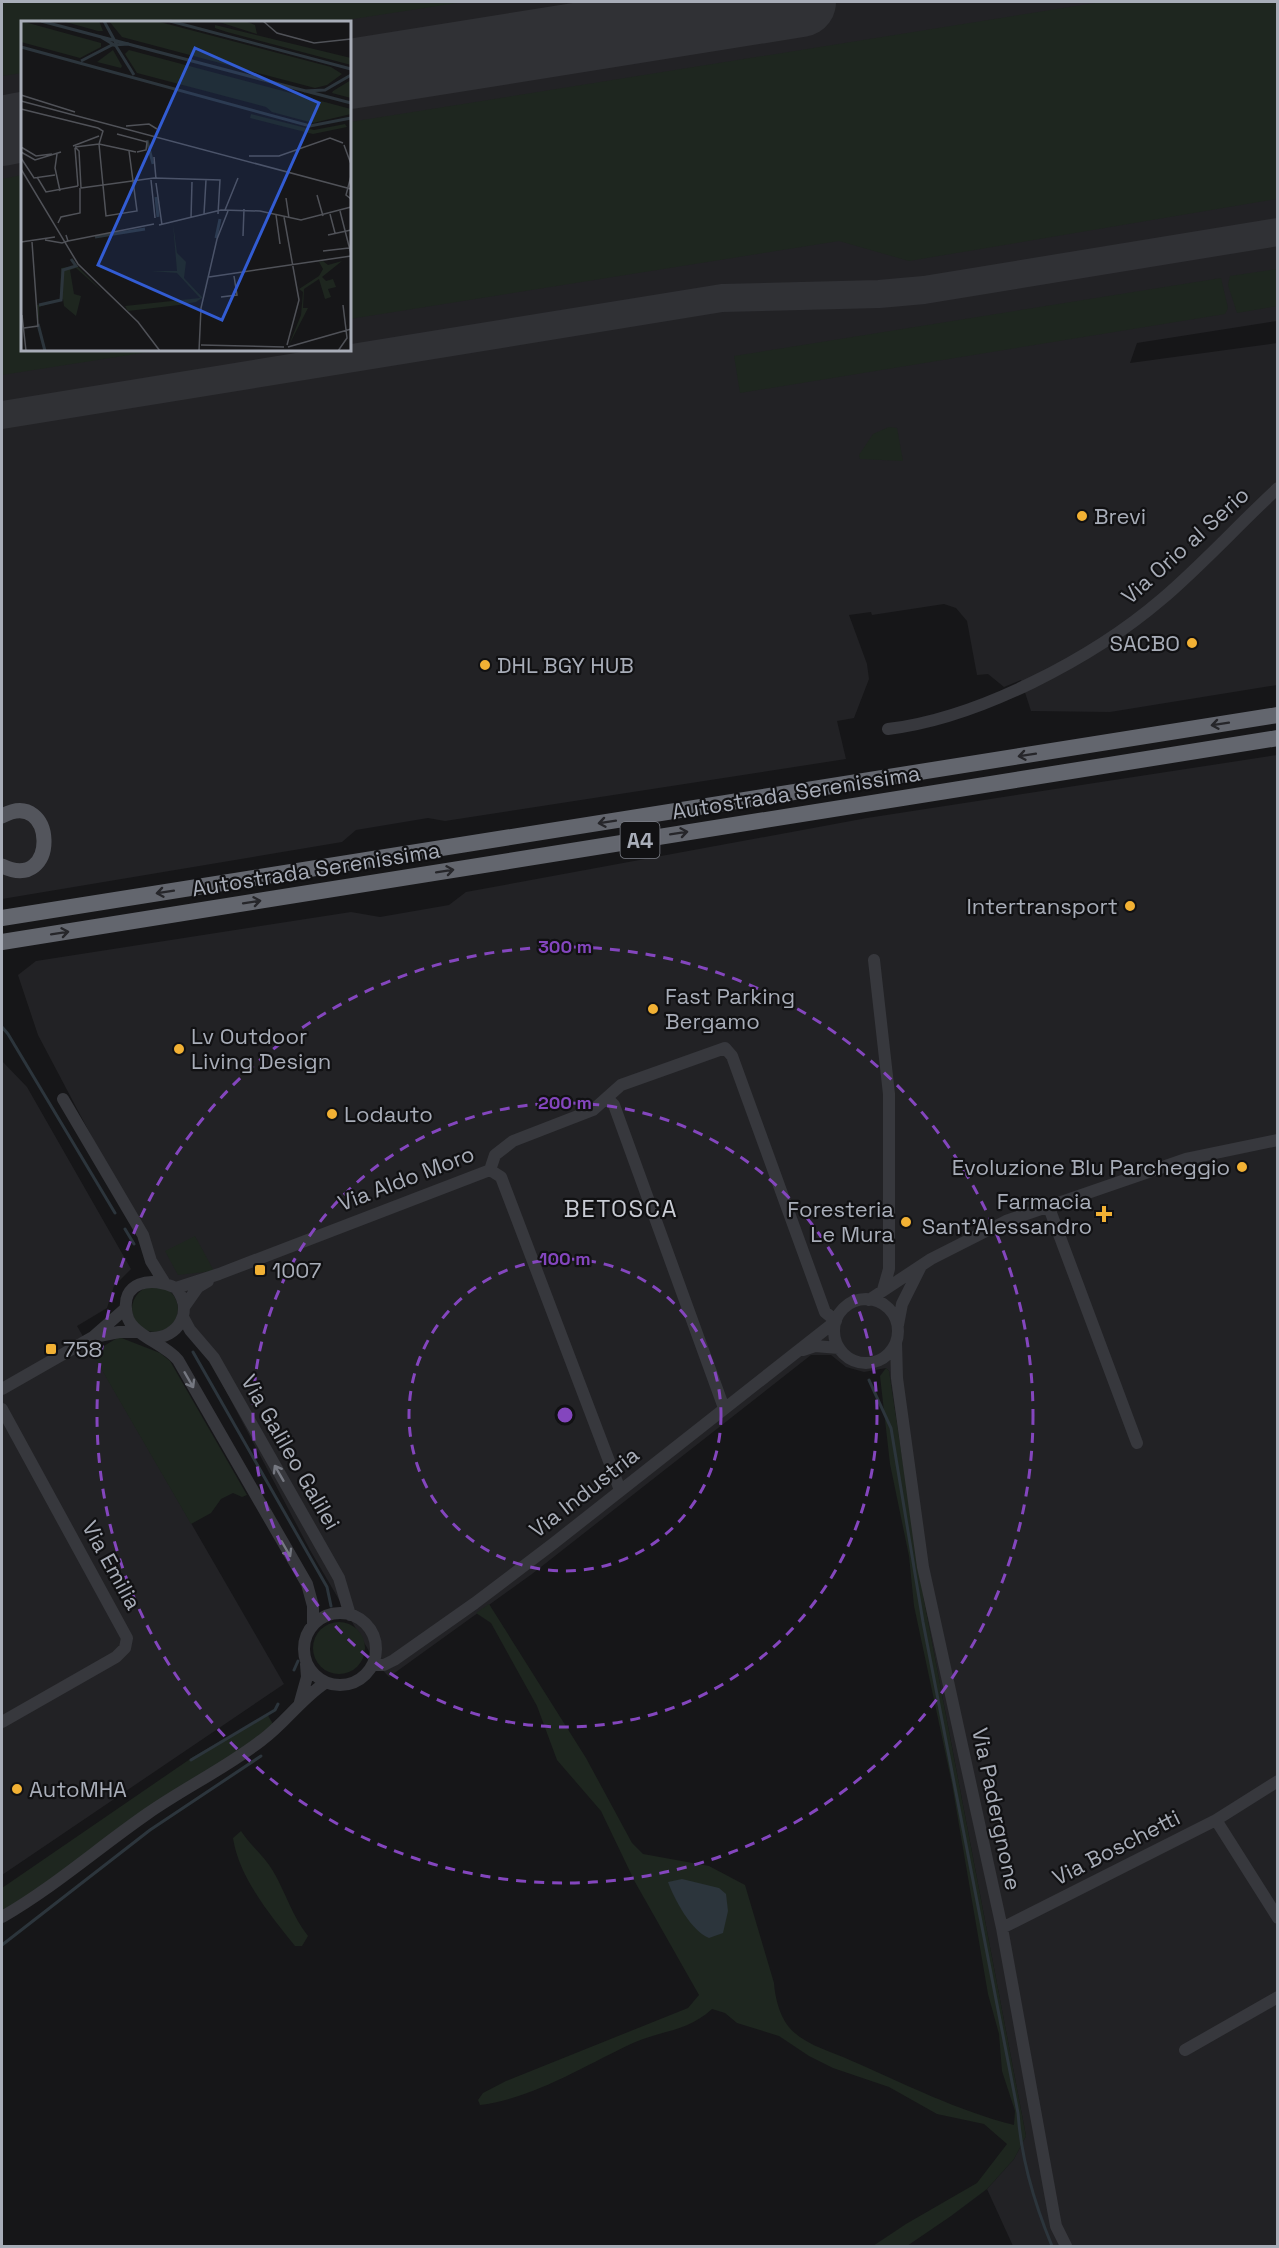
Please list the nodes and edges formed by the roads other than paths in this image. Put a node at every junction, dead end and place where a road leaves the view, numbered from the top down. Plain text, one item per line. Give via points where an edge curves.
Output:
1 (1278, 488) edge
2 (1278, 715) edge
3 (888, 729) dead end
4 (1278, 738) edge
5 (3, 815) edge
6 (2, 866) edge
7 (2, 918) edge
8 (2, 942) edge
9 (874, 960) dead end
10 (607, 1098) junction
11 (63, 1099) dead end
12 (1278, 1140) edge
13 (490, 1170) junction
14 (1048, 1205) junction
15 (151, 1261) junction
16 (918, 1268) junction
17 (889, 1269) junction
18 (219, 1274) junction
19 (164, 1282) junction
20 (137, 1286) junction
21 (888, 1287) junction
22 (176, 1288) junction
23 (869, 1300) junction
24 (902, 1304) junction
25 (126, 1308) junction
26 (184, 1312) junction
27 (836, 1321) junction
28 (898, 1328) junction
29 (138, 1332) junction
30 (93, 1337) junction
31 (151, 1338) junction
32 (896, 1342) junction
33 (839, 1348) junction
34 (796, 1352) junction
35 (870, 1363) junction
36 (897, 1378) junction
37 (2, 1389) edge
38 (724, 1408) junction
39 (2, 1409) edge
40 (1137, 1443) dead end
41 (620, 1490) junction
42 (350, 1615) junction
43 (313, 1625) junction
44 (375, 1639) junction
45 (394, 1660) junction
46 (306, 1662) junction
47 (373, 1665) junction
48 (326, 1683) junction
49 (299, 1703) junction
50 (2, 1722) edge
51 (1278, 1781) edge
52 (1216, 1820) junction
53 (2, 1917) edge
54 (1278, 1918) edge
55 (1002, 1928) junction
56 (1278, 1997) edge
57 (1185, 2050) dead end
58 (1066, 2247) edge

1 - 3 street, Via Orio al Serio via 1163,598 1092,648 995,699 937,719
2 -> 7 highway, Autostrada Serenissima / A4
8 -> 4 highway, Autostrada Serenissima / A4
5 - 6 main road via 21,812 36,819 46,843 40,858 28,867 13,870
9 - 17 street via 889,1094
10 - 13 street, Via Aldo Moro via 593,1110 513,1141 495,1155
10 - 27 street, Via Aldo Moro via 621,1085 725,1048 732,1056 825,1312
10 - 38 street via 614,1105
11 - 15 street via 143,1236
12 - 14 street via 1186,1159
13 - 18 street, Via Aldo Moro
13 - 41 street via 501,1177
14 - 16 street via 1005,1221
14 - 40 street
15 - 19 street
15 - 20 street
16 - 17 street
16 - 21 street
16 - 24 street
17 - 21 street
18 - 22 street, Via Aldo Moro
18 - 26 street, Via Aldo Moro via 198,1287
19 - 20 street via 153,1280
19 - 22 street
20 - 25 street
21 - 23 street
21 - 24 street
22 - 26 street
23 - 27 street via 849,1304
23 - 28 street via 888,1309
24 - 28 street
25 - 29 street via 127,1317
25 - 30 street
26 - 31 street via 180,1324 167,1335
42 -> 26 street, Via Galileo Galilei via 333,1568 214,1358 190,1330
27 - 33 street via 834,1335
27 - 34 street, Via Industria
28 - 32 street
29 - 30 street
29 - 31 street
30 - 37 street
31 -> 43 street via 178,1360 307,1584 314,1606
32 - 35 street via 883,1358
32 - 36 street, Via Padergnone
33 - 34 street, Via Industria via 816,1346
33 - 35 street via 855,1361
34 - 38 street, Via Industria
35 - 36 street via 884,1365
36 - 55 street, Via Padergnone via 923,1567
38 - 41 street, Via Industria
39 - 50 street, Via Emilia via 127,1638 125,1648 116,1657
41 - 45 street, Via Industria via 476,1603
42 - 43 street via 330,1615
42 - 44 street via 365,1623
43 - 46 street via 305,1642
44 - 45 street
44 - 47 street
45 - 47 street, Via Industria
46 - 48 street
46 - 49 street via 307,1677
47 - 48 street via 354,1683
48 - 49 street
49 - 53 street via 259,1743 145,1815 68,1875
51 - 52 street, Via Boschetti
52 - 54 street, Via Boschetti
52 - 55 street, Via Boschetti
55 - 58 street, Via Padergnone via 1056,2226
56 - 57 street

